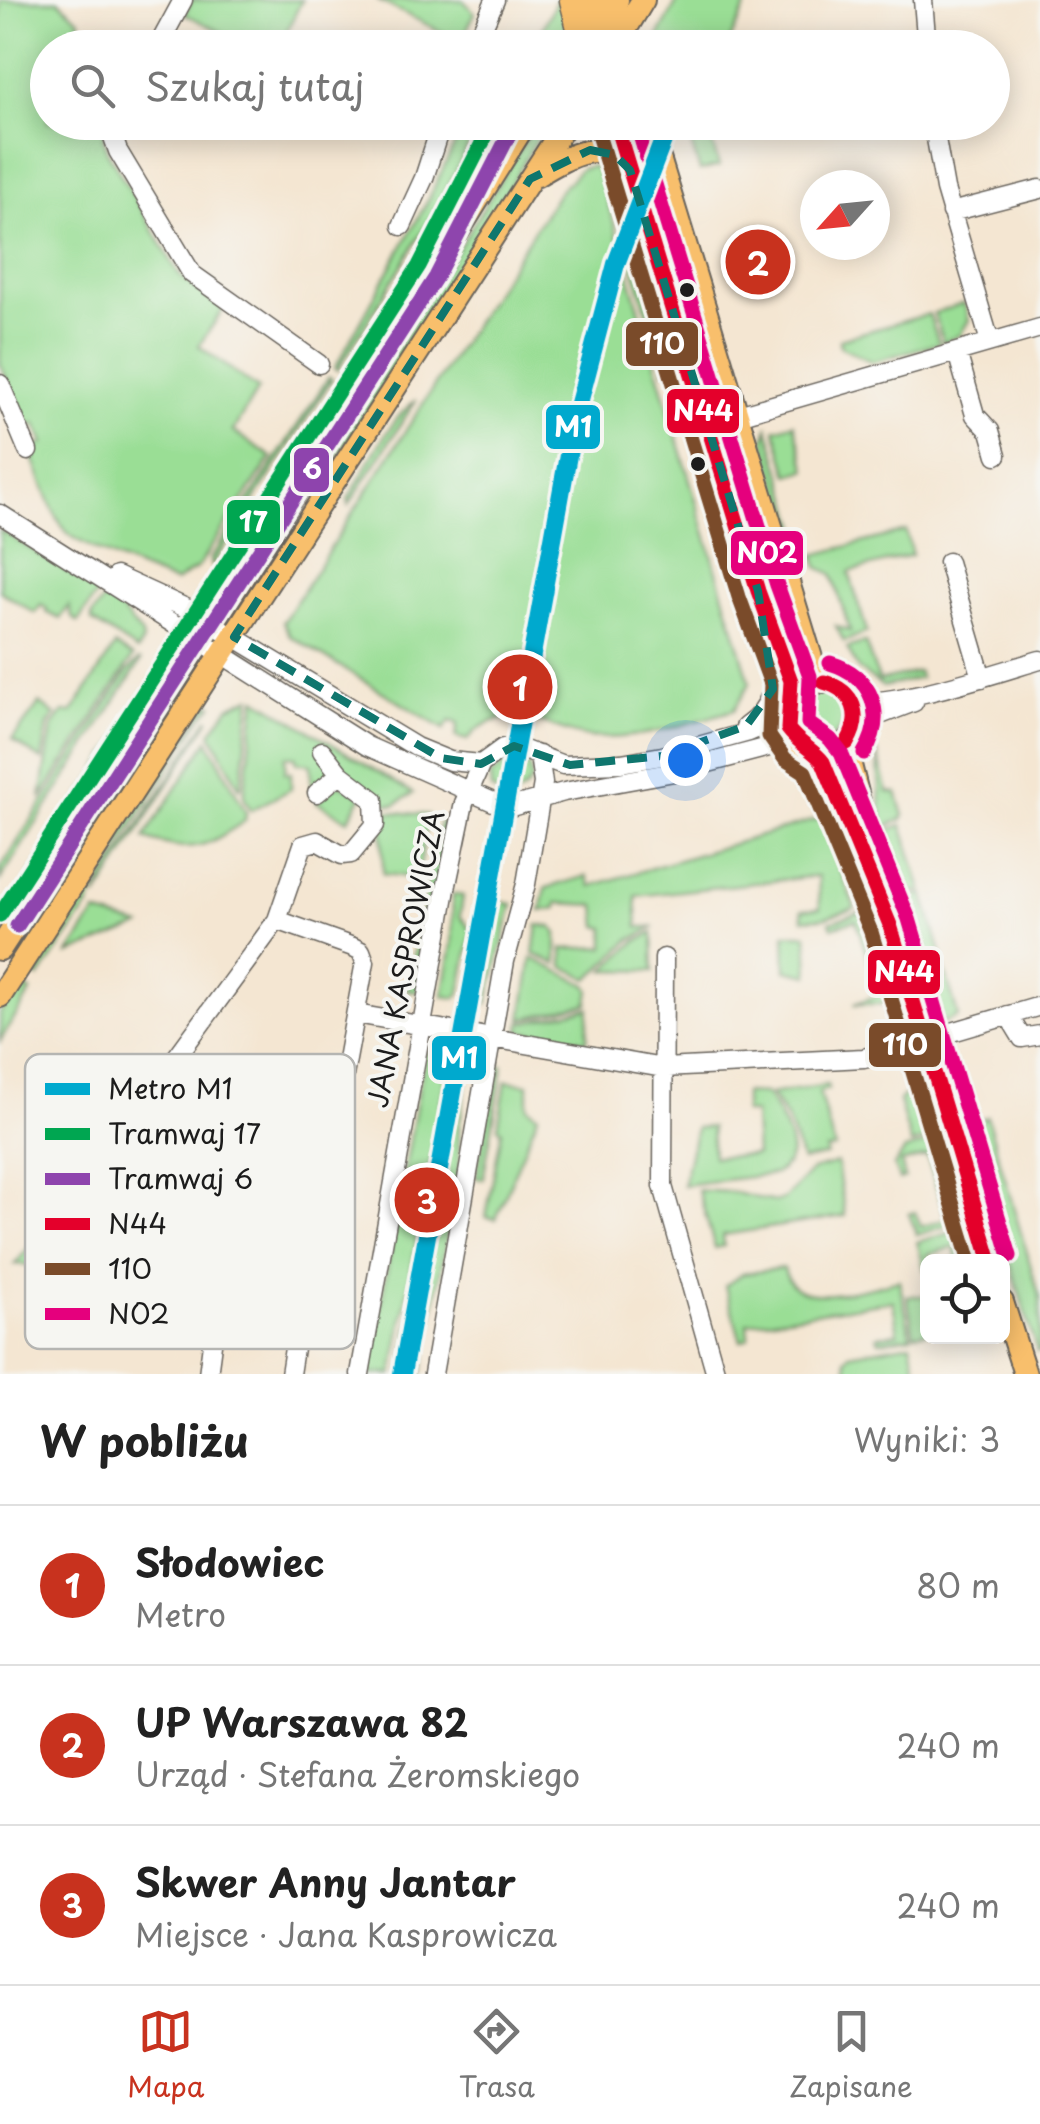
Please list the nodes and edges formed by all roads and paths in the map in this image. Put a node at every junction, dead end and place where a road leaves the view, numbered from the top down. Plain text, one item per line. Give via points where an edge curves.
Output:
1 (183, 0) edge
2 (494, 0) edge
3 (598, 0) edge
4 (617, 0) edge
5 (923, 0) edge
6 (167, 30) edge
7 (482, 30) edge
8 (584, 30) edge
9 (586, 30) edge
10 (926, 30) edge
11 (114, 140) edge
12 (436, 140) edge
13 (515, 140) edge
14 (556, 140) edge
15 (621, 140) edge
16 (653, 140) edge
17 (936, 140) edge
18 (630, 170) junction
19 (530, 179) junction
20 (1040, 189) edge
21 (951, 212) junction
22 (402, 226) dead end
23 (1040, 328) edge
24 (990, 342) junction
25 (958, 352) junction
26 (319, 364) dead end
27 (0, 384) edge
28 (735, 416) junction
29 (28, 451) dead end
30 (997, 454) dead end
31 (0, 514) edge
32 (948, 562) dead end
33 (758, 592) junction
34 (205, 631) junction
35 (228, 646) junction
36 (1040, 660) edge
37 (982, 678) junction
38 (824, 682) junction
39 (937, 691) junction
40 (852, 699) junction
41 (788, 706) junction
42 (852, 735) junction
43 (708, 744) junction
44 (807, 749) junction
45 (322, 751) dead end
46 (539, 755) junction
47 (481, 764) junction
48 (340, 774) junction
49 (467, 792) junction
50 (317, 793) dead end
51 (540, 798) junction
52 (277, 920) junction
53 (890, 925) junction
54 (0, 949) edge
55 (664, 958) dead end
56 (0, 996) edge
57 (1040, 1006) edge
58 (356, 1014) junction
59 (1008, 1015) junction
60 (421, 1026) junction
61 (1040, 1034) edge
62 (491, 1037) junction
63 (924, 1040) junction
64 (179, 1054) edge
65 (349, 1054) edge
66 (663, 1068) junction
67 (988, 1254) edge
68 (1010, 1327) edge
69 (211, 1349) edge
70 (293, 1349) edge
71 (208, 1374) edge
72 (290, 1374) edge
73 (360, 1374) edge
74 (433, 1374) edge
75 (716, 1374) edge
76 (1025, 1374) edge

1 - 6 street
2 - 7 street
3 - 8 main road
4 - 9 main road
5 - 10 street
11 - 26 street via 192,274
12 - 22 street
13 - 34 main road
14 - 19 main road
15 - 18 main road
16 - 28 main road
17 - 21 street
18 - 19 main road via 610,152 590,150
18 - 33 main road
19 - 35 main road
20 - 21 street
21 - 24 street
23 - 24 street
24 - 25 street
25 - 28 street
25 - 30 street via 975,415 990,431
27 - 29 street
28 - 38 main road via 814,668
31 - 34 street
32 - 37 street
33 - 41 main road via 790,681
33 - 43 street via 773,689 751,723
34 - 35 street
34 - 54 main road
35 - 47 street via 416,747
35 - 49 street via 367,746
35 - 56 main road
36 - 37 street
37 - 39 street
38 - 40 main road
38 - 41 main road via 802,688
39 - 40 street
39 - 42 street via 866,720
40 - 42 main road via 858,715
41 - 43 street via 776,721
41 - 44 main road via 788,729
42 - 44 main road via 832,752
42 - 53 main road via 847,754
43 - 46 street via 622,763 563,764
44 - 51 street via 784,743
44 - 53 main road via 826,767
45 - 48 street
46 - 47 street via 509,746
46 - 51 street
47 - 49 street
48 - 50 street
48 - 52 street via 374,800 376,825 352,854 317,841 303,845
49 - 51 street via 511,807
49 - 60 street, JANA KASPROWICZA
51 - 62 street
52 - 58 street via 361,950
52 - 64 street
53 - 63 main road
55 - 66 street
57 - 59 street
58 - 60 street
58 - 65 street
59 - 61 street via 1022,1038
59 - 63 street
60 - 62 street
60 - 73 street, JANA KASPROWICZA
62 - 66 street
62 - 74 street
63 - 66 street via 864,1058
63 - 67 main road
66 - 75 street via 663,1186
68 - 76 main road
69 - 71 street
70 - 72 street

